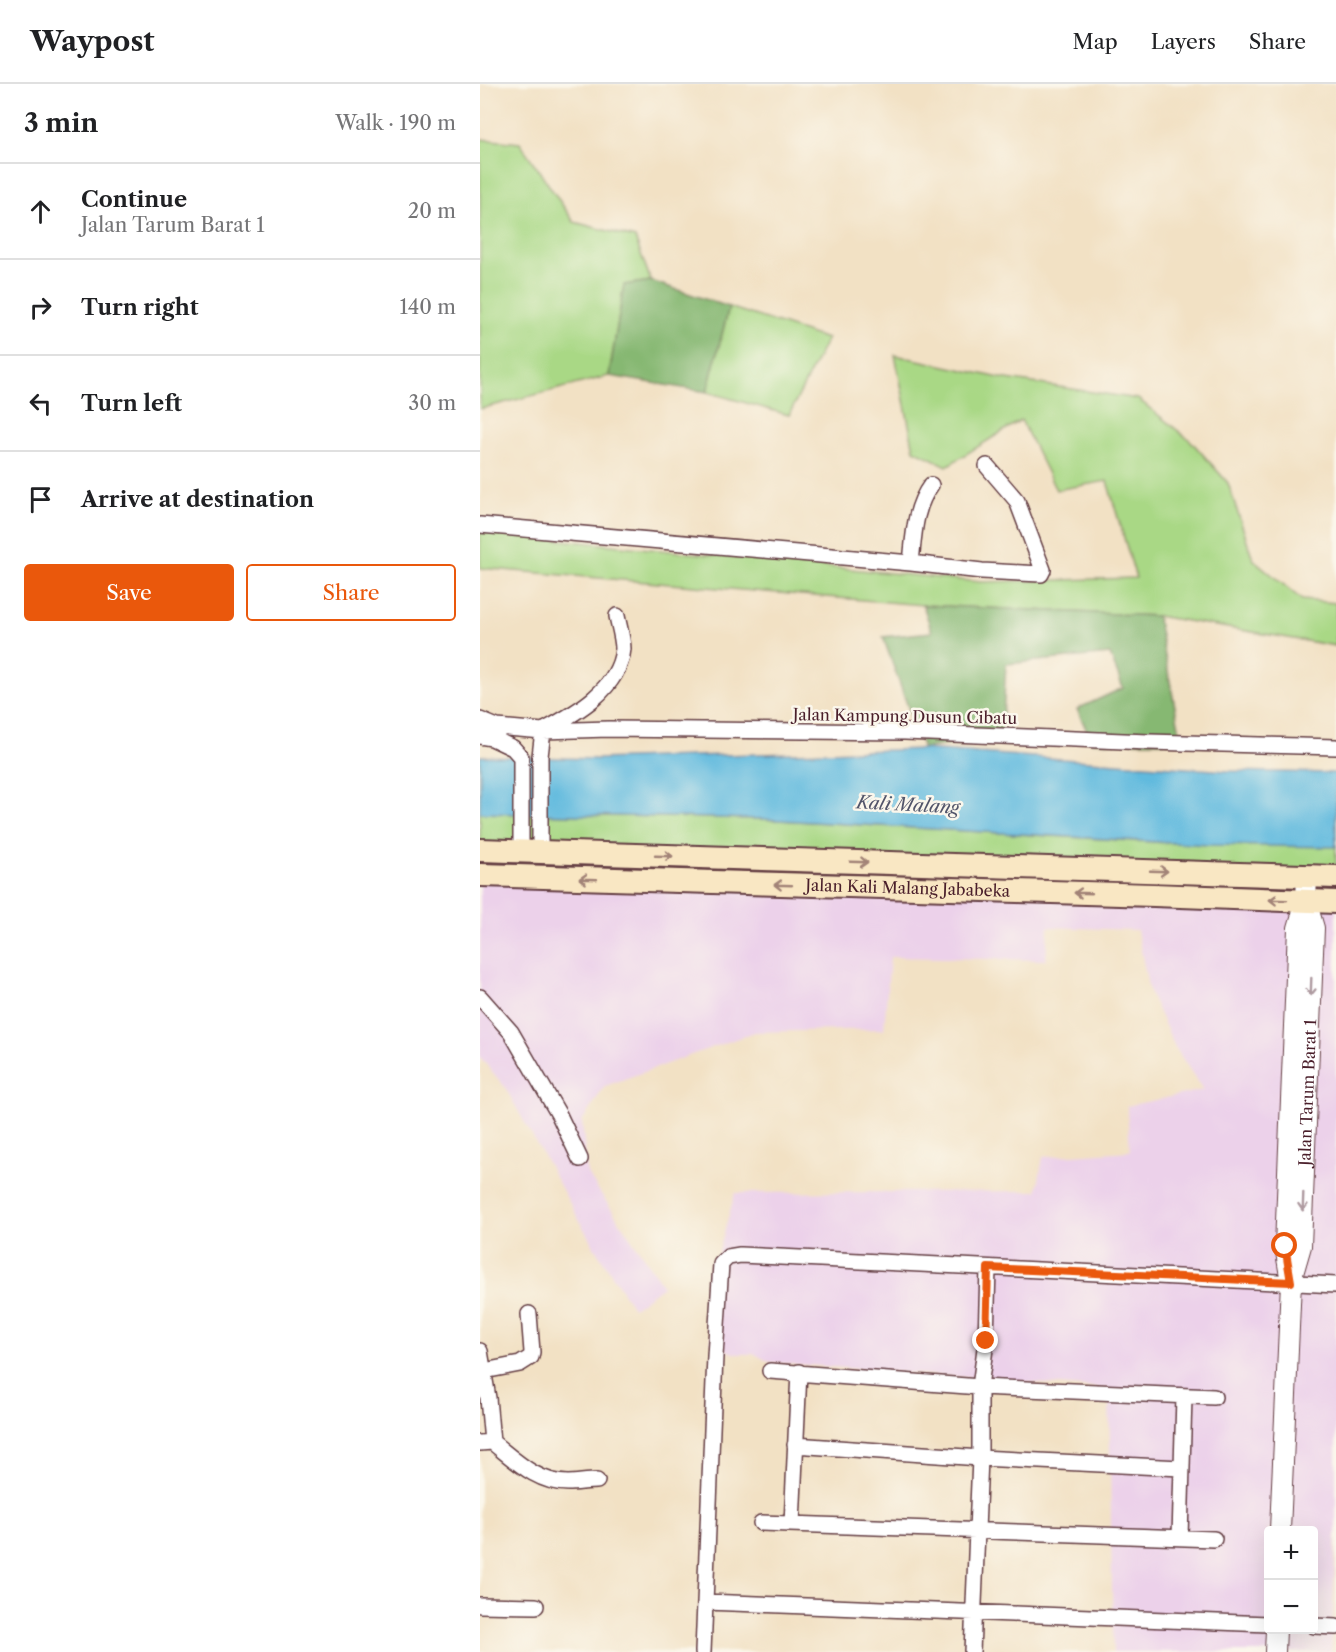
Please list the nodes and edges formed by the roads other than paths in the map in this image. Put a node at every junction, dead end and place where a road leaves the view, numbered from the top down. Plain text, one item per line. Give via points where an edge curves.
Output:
1 (987, 465) dead end
2 (931, 485) dead end
3 (480, 525) edge
4 (911, 562) junction
5 (617, 616) dead end
6 (480, 720) edge
7 (543, 731) junction
8 (489, 733) edge
9 (1336, 747) edge
10 (534, 847) junction
11 (480, 850) edge
12 (480, 875) edge
13 (1307, 876) junction
14 (1336, 877) edge
15 (1306, 901) junction
16 (1336, 902) edge
17 (480, 997) edge
18 (580, 1159) dead end
19 (988, 1268) junction
20 (1291, 1282) junction
21 (1336, 1284) edge
22 (529, 1314) dead end
23 (480, 1351) edge
24 (483, 1371) junction
25 (770, 1371) dead end
26 (799, 1372) junction
27 (981, 1387) junction
28 (1184, 1397) junction
29 (1214, 1397) dead end
30 (486, 1443) edge
31 (795, 1445) junction
32 (980, 1458) junction
33 (1181, 1468) junction
34 (597, 1480) dead end
35 (761, 1523) dead end
36 (792, 1524) junction
37 (1280, 1526) edge
38 (978, 1530) junction
39 (1180, 1537) junction
40 (1214, 1539) dead end
41 (706, 1602) junction
42 (480, 1605) edge
43 (536, 1606) dead end
44 (974, 1613) junction
45 (1264, 1624) edge
46 (1318, 1626) edge
47 (1336, 1627) edge
48 (1276, 1634) edge
49 (703, 1652) edge
50 (972, 1652) edge
51 (1275, 1652) edge

1 - 4 street via 1017,501 1041,574
2 - 4 street via 919,505
3 - 4 street
5 - 7 street via 623,648 617,669 590,703
6 - 8 street
7 - 8 street, Jalan Kampung Dusun Cibatu
7 - 9 street, Jalan Kampung Dusun Cibatu via 906,732
7 - 10 street
8 - 10 street via 521,756 520,823
10 - 11 main road, Jalan Kali Malang Jababeka
10 -> 13 main road, Jalan Kali Malang Jababeka
15 -> 12 main road, Jalan Kali Malang Jababeka
13 - 14 main road, Jalan Kali Malang Jababeka
13 - 15 street, Jalan Tarum Barat 1
15 - 16 main road, Jalan Kali Malang Jababeka
15 - 20 street, Jalan Tarum Barat 1 via 1314,928 1301,1246
17 - 18 street via 511,1032
19 - 20 street
19 - 27 street
19 - 41 street via 740,1255 724,1260 715,1356
20 - 21 street
20 - 37 street, Jalan Tarum Barat 1
22 - 24 street via 531,1358
23 - 24 street
24 - 30 street
25 - 26 street
26 - 27 street
26 - 31 street
27 - 28 street
27 - 32 street
28 - 29 street
28 - 33 street
30 - 34 street via 542,1478 566,1483
31 - 32 street
31 - 36 street
32 - 33 street
32 - 38 street
33 - 39 street
35 - 36 street
36 - 38 street
38 - 39 street
38 - 44 street
39 - 40 street
41 - 44 street
41 - 49 street
42 - 43 street
44 - 45 street
44 - 50 street
46 - 47 street
48 - 51 street

